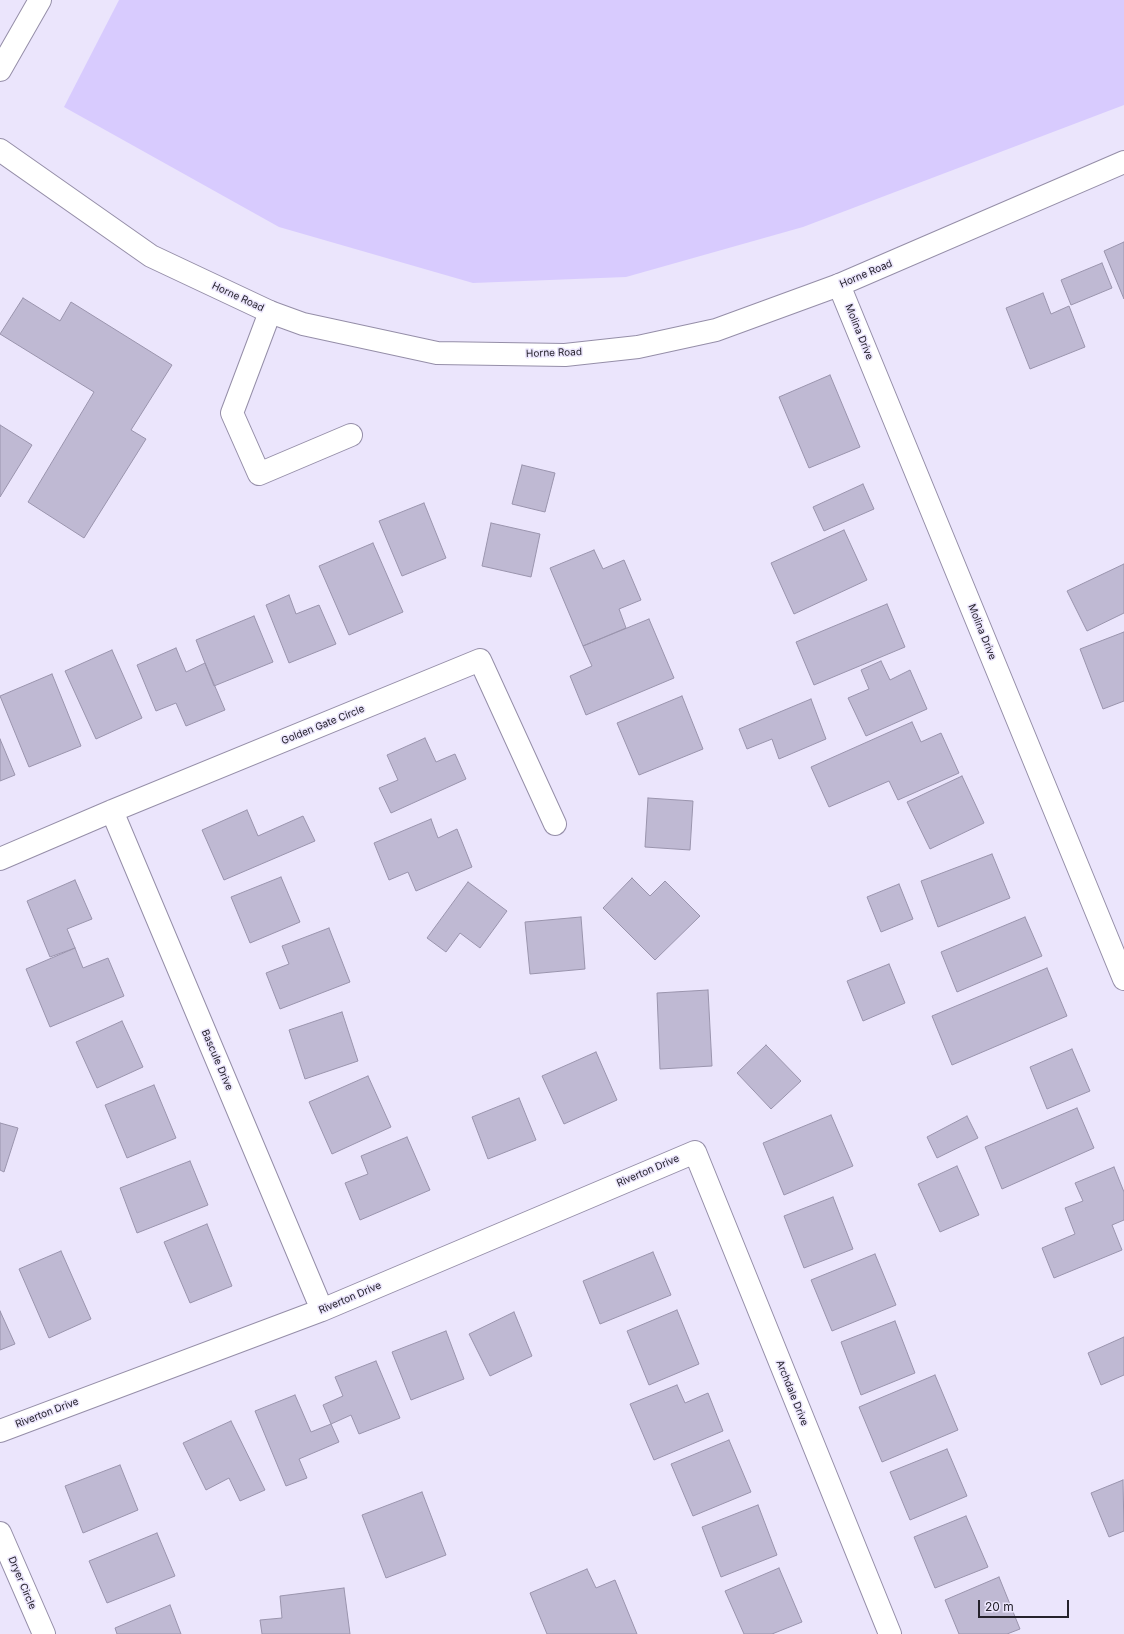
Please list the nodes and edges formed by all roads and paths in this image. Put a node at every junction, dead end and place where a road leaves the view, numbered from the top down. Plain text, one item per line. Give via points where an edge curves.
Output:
1 (40, 0) edge
2 (0, 70) edge
3 (0, 150) edge
4 (1124, 162) edge
5 (839, 285) junction
6 (270, 312) junction
7 (351, 435) dead end
8 (112, 811) junction
9 (555, 824) dead end
10 (0, 859) edge
11 (1124, 979) edge
12 (695, 1152) joint
13 (322, 1310) junction
14 (0, 1431) edge
15 (0, 1533) edge
16 (44, 1634) edge
17 (890, 1634) edge

1 - 2 street
3 - 6 street, Horne Road via 151,256
4 - 5 street, Horne Road
5 - 6 street, Horne Road via 716,330 638,347 565,355 437,353 303,324
5 - 11 street, Molina Drive
6 - 7 street via 232,413 259,474
8 - 9 street, Golden Gate Circle via 480,660
8 - 10 street, Golden Gate Circle
8 - 13 street, Bascule Drive
12 - 13 street, Riverton Drive
12 - 17 street, Archdale Drive
13 - 14 street, Riverton Drive
15 - 16 street, Dryer Circle

